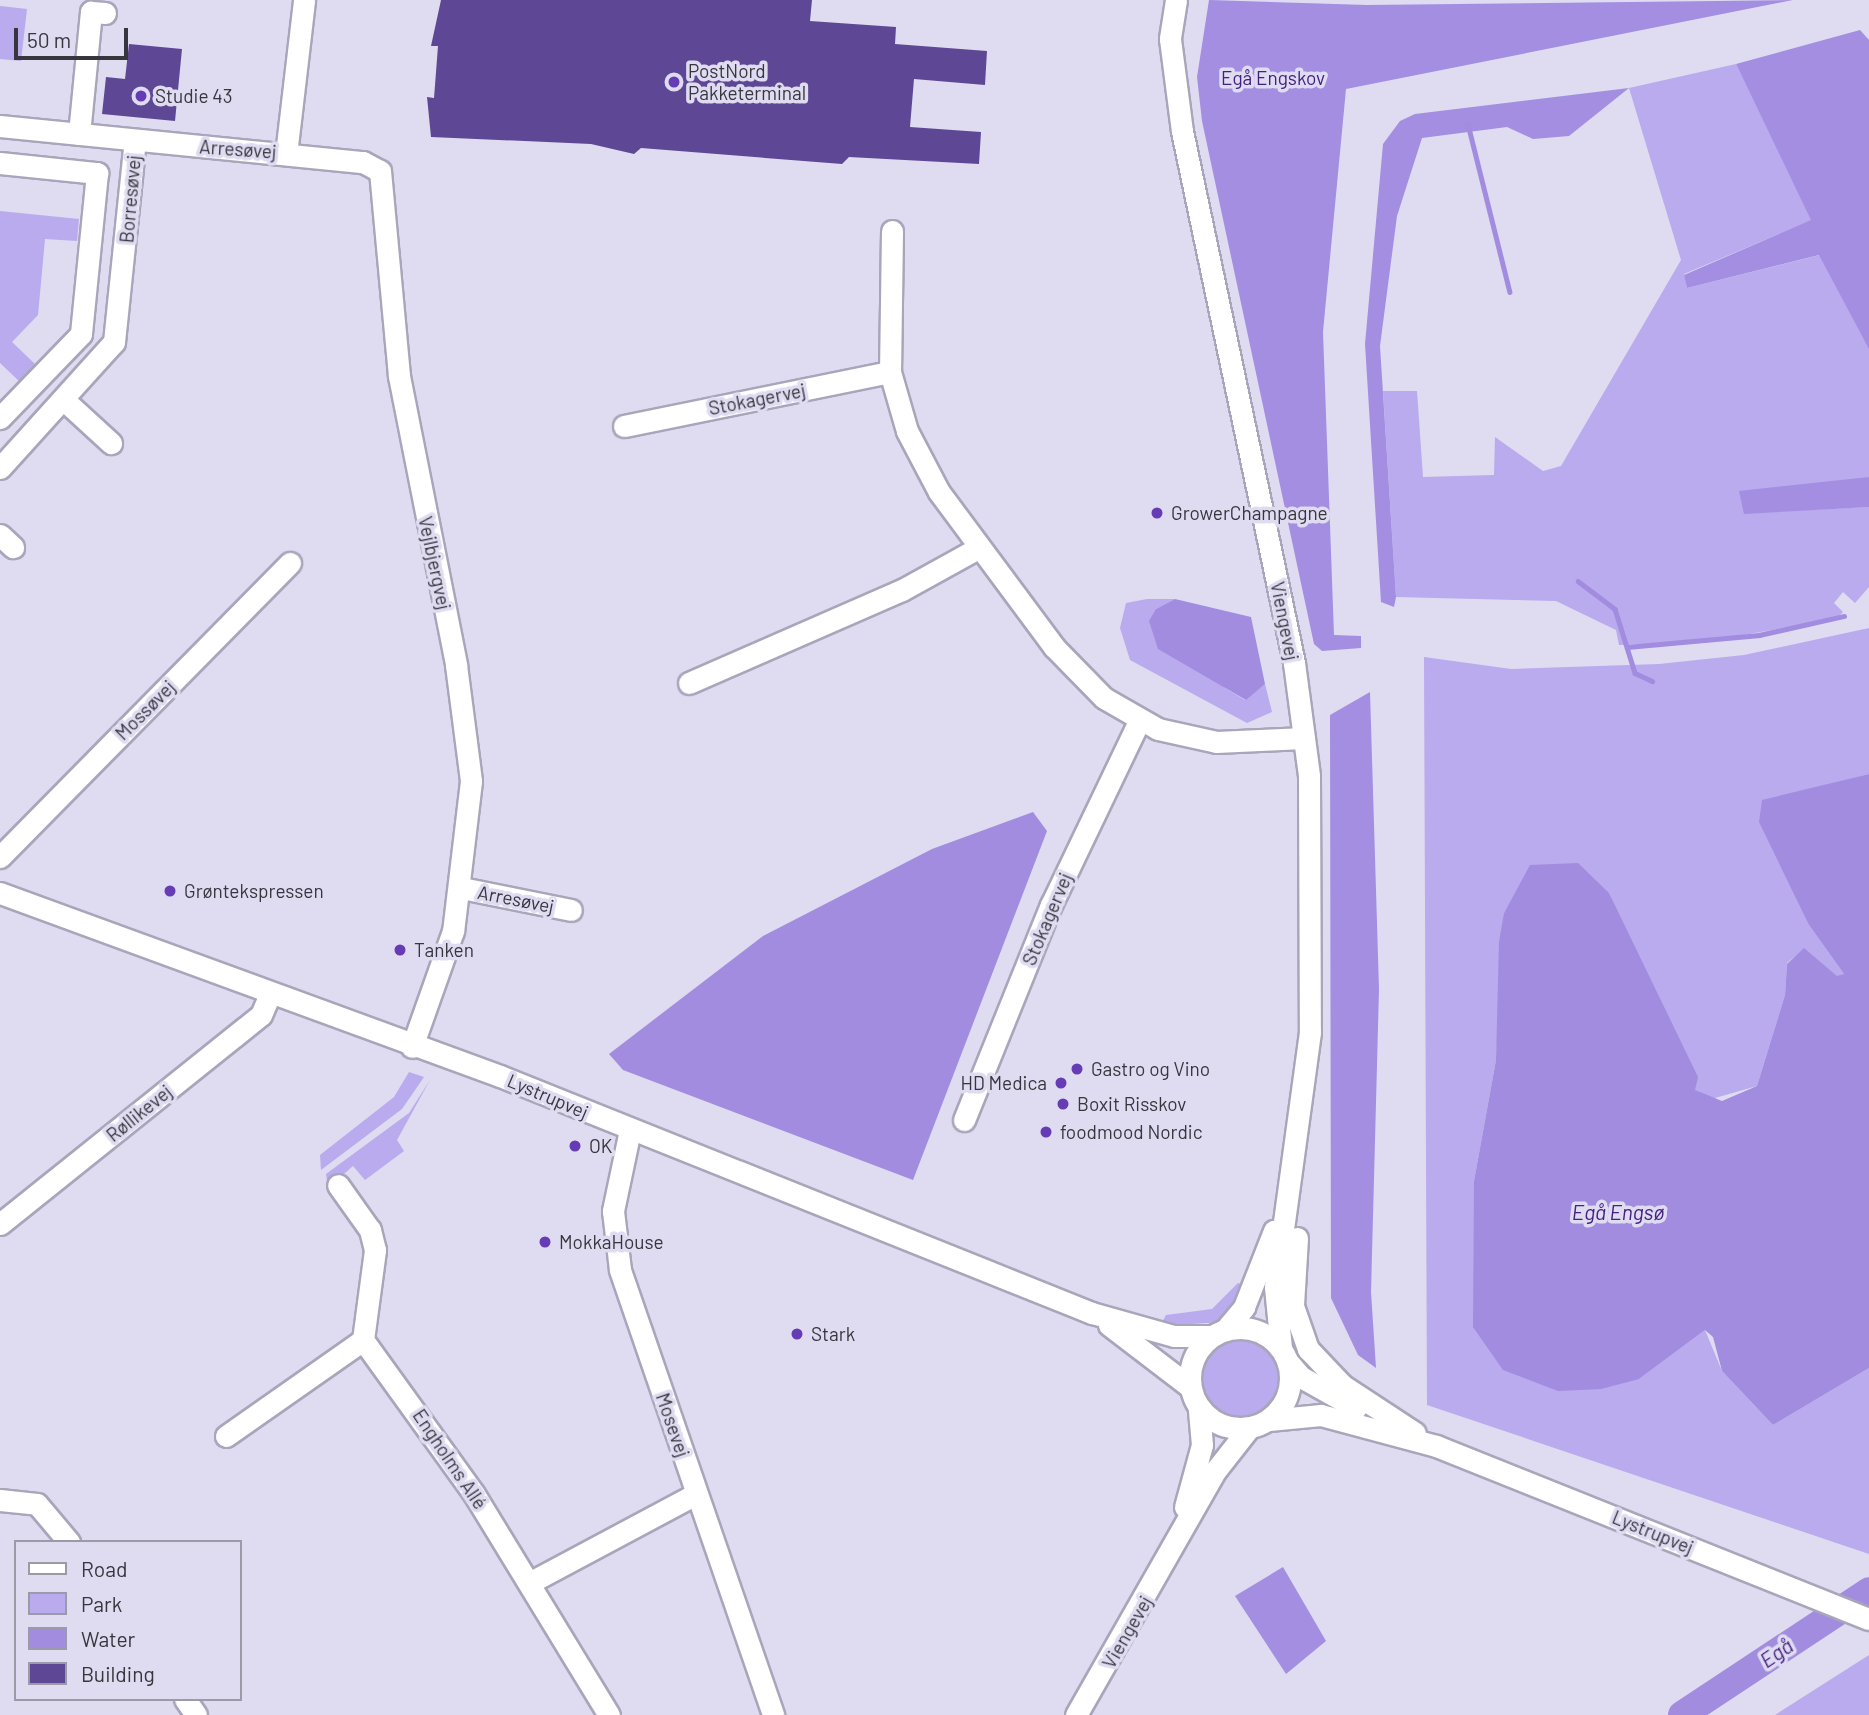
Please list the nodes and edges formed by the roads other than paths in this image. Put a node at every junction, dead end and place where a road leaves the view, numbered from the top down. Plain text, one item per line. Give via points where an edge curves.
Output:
1 (304, 0) edge
2 (1176, 0) edge
3 (1189, 0) edge
4 (105, 13) dead end
5 (1177, 84) junction
6 (0, 127) edge
7 (79, 134) junction
8 (135, 140) junction
9 (286, 154) junction
10 (0, 163) edge
11 (892, 231) dead end
12 (89, 253) junction
13 (124, 257) junction
14 (890, 372) junction
15 (64, 400) junction
16 (0, 418) edge
17 (624, 426) dead end
18 (111, 443) dead end
19 (4, 457) edge
20 (978, 548) junction
21 (290, 563) dead end
22 (689, 683) dead end
23 (1139, 721) junction
24 (1304, 738) junction
25 (0, 857) edge
26 (462, 888) junction
27 (0, 893) edge
28 (571, 910) dead end
29 (270, 994) junction
30 (412, 1047) junction
31 (1307, 1067) junction
32 (964, 1121) dead end
33 (630, 1130) junction
34 (1293, 1165) junction
35 (338, 1185) dead end
36 (0, 1224) edge
37 (1092, 1312) junction
38 (1218, 1333) junction
39 (363, 1340) junction
40 (1284, 1355) junction
41 (1190, 1387) junction
42 (1199, 1408) junction
43 (1259, 1424) junction
44 (1416, 1434) junction
45 (226, 1436) dead end
46 (1436, 1447) junction
47 (696, 1494) junction
48 (0, 1500) edge
49 (67, 1540) edge
50 (1173, 1546) junction
51 (529, 1583) junction
52 (1869, 1619) edge
53 (609, 1715) edge
54 (773, 1715) edge
55 (1076, 1715) edge

1 - 9 street, Arresøvej
2 - 5 street, Viengevej via 1171,39
3 - 5 street, Viengevej
4 - 7 street via 92,12
5 - 24 street, Viengevej
6 - 7 street, Arresøvej
7 - 8 street, Arresøvej
8 - 9 street, Arresøvej
8 - 13 street, Borresøvej
9 - 26 street, Vejlbjergvej via 363,162 380,171 399,376 467,731 470,822
10 - 12 street, Borresøvej via 97,173
11 - 14 street
12 - 13 street, Borresøvej
12 - 16 street, Borresøvej via 81,334
13 - 15 street, Borresøvej via 114,342
14 - 17 street, Stokagervej
14 - 20 street via 922,464
15 - 18 street
15 - 19 street, Borresøvej
20 - 22 street via 902,590
20 - 23 street via 1082,678
21 - 25 street, Mossøvej
23 - 24 street via 1216,742
23 - 32 street, Stokagervej via 1051,905
24 - 31 street, Viengevej via 1313,862
26 - 28 street, Arresøvej
26 - 30 street, Vejlbjergvej
27 - 29 street, Lystrupvej
29 - 30 street, Lystrupvej
29 - 36 street, Røllikevej via 261,1015
30 - 33 street, Lystrupvej
31 - 34 street, Viengevej
31 - 44 street via 1295,1316 1329,1375
33 - 37 street, Lystrupvej
33 - 47 street, Mosevej via 616,1182 613,1236
34 - 38 street, Viengevej via 1258,1276
34 - 40 street, Viengevej via 1274,1297
35 - 39 street via 369,1230 375,1250
37 - 38 street, Lystrupvej via 1174,1336
37 - 41 street, Lystrupvej
38 - 40 street via 1257,1331
38 - 41 street via 1194,1359
39 - 45 street
39 - 51 street, Engholms Allé via 436,1436
40 - 43 street via 1287,1398
40 - 44 street, Lystrupvej via 1323,1391
41 - 42 street
42 - 43 street via 1223,1425
42 - 50 street, Viengevej via 1202,1445
43 - 46 street, Lystrupvej via 1321,1415
43 - 50 street, Viengevej via 1231,1446
44 - 46 street, Lystrupvej
46 - 52 street, Lystrupvej
47 - 51 street
47 - 54 street, Mosevej
48 - 49 street via 37,1504
50 - 55 street, Viengevej
51 - 53 street, Engholms Allé

